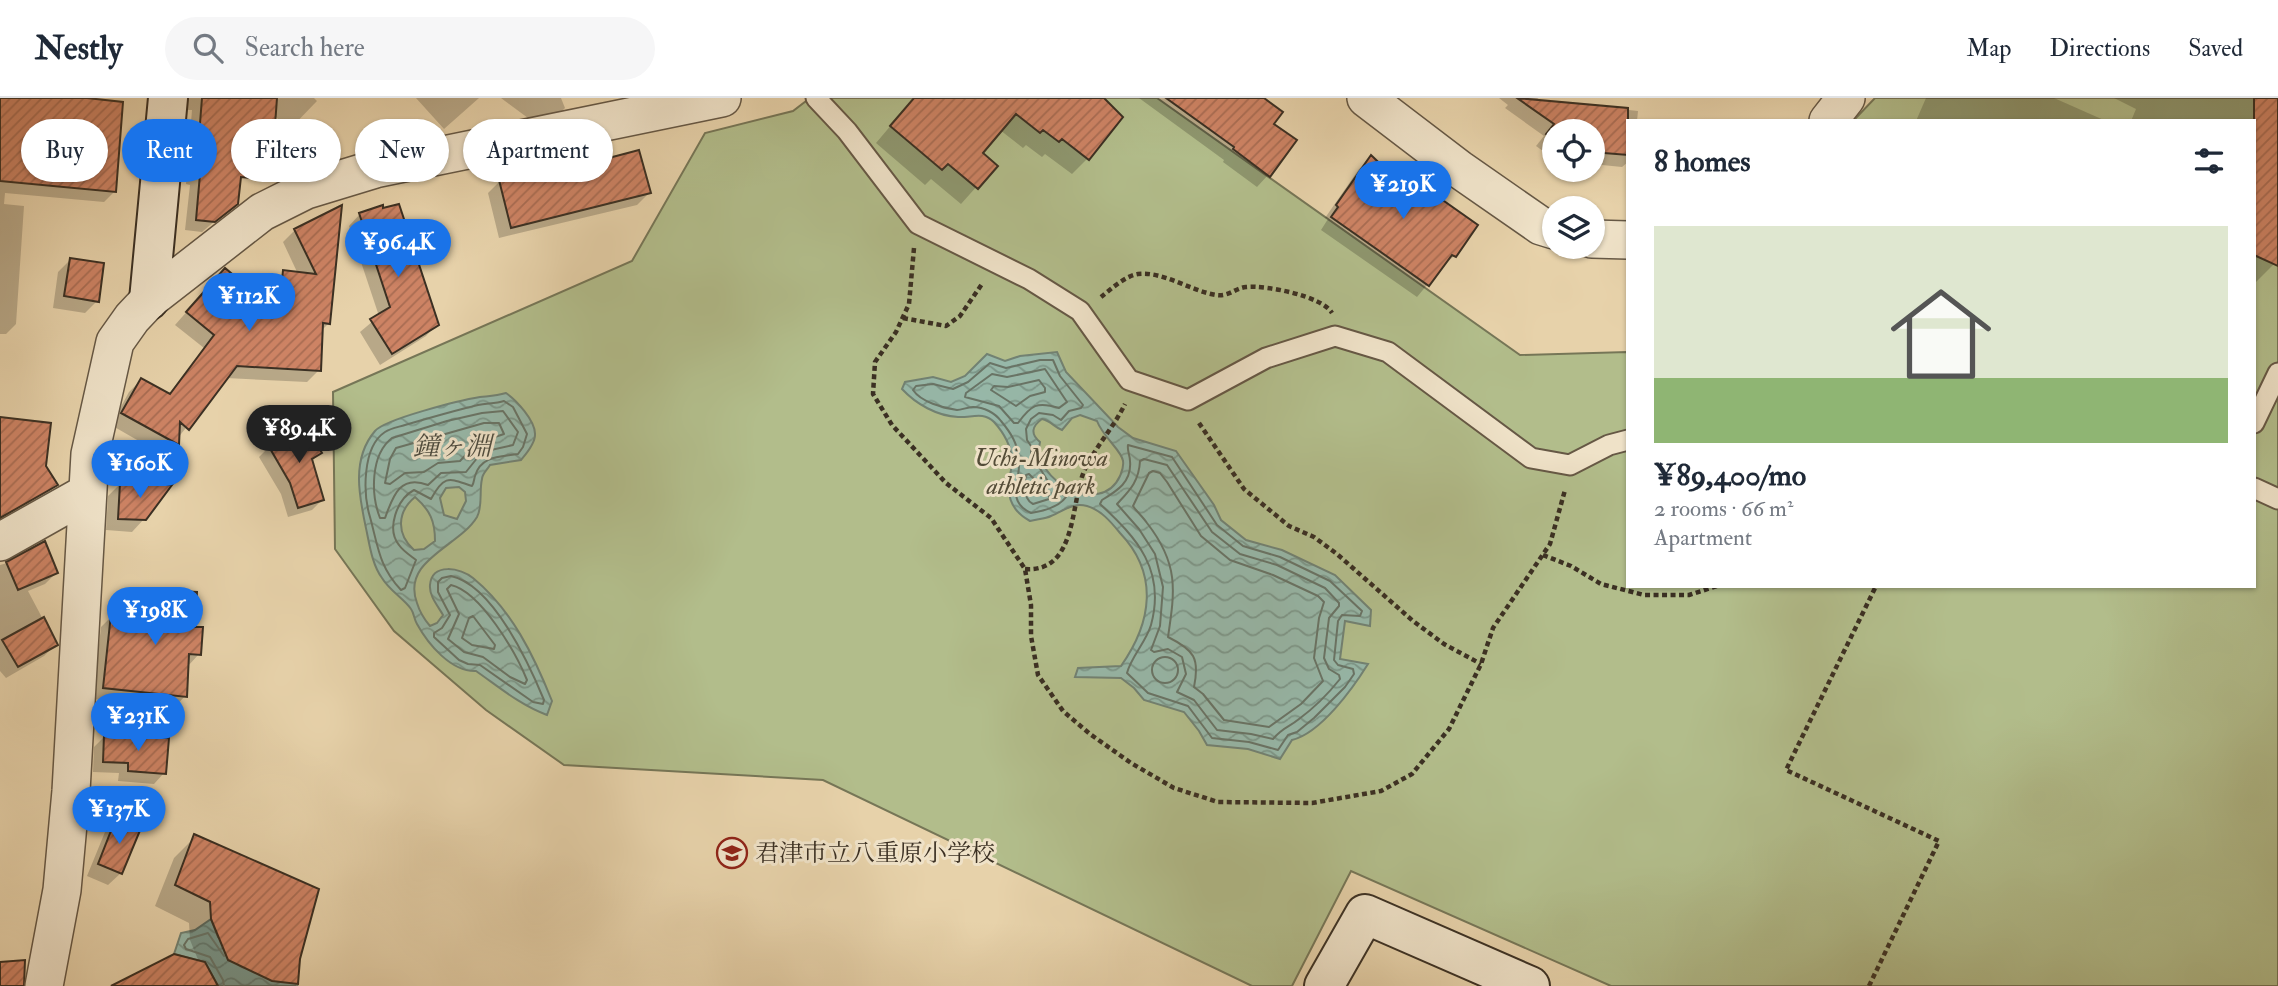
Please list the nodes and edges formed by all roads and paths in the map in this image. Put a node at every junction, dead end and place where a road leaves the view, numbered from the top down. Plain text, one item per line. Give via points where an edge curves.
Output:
1 (168, 98) edge
2 (722, 98) edge
3 (816, 98) edge
4 (1366, 98) edge
5 (1846, 98) edge
6 (574, 113) edge
7 (1830, 119) edge
8 (918, 224) junction
9 (1542, 226) edge
10 (1605, 239) edge
11 (1626, 240) edge
12 (993, 262) junction
13 (149, 300) junction
14 (1080, 311) junction
15 (902, 318) junction
16 (1335, 336) junction
17 (2278, 373) edge
18 (1188, 400) junction
19 (1119, 417) dead end
20 (2256, 419) edge
21 (1626, 441) edge
22 (1570, 466) junction
23 (2256, 489) edge
24 (86, 493) junction
25 (2278, 499) edge
26 (0, 542) edge
27 (1543, 555) junction
28 (1025, 569) junction
29 (1711, 588) edge
30 (1875, 588) edge
31 (1481, 664) junction
32 (44, 986) edge
33 (1324, 986) edge
34 (1530, 986) edge
35 (1869, 986) edge

1 - 13 street
2 - 6 street
3 - 8 lane
4 - 9 street
5 - 7 street
6 - 13 street via 306,190 262,212
8 - 12 lane
8 - 15 path via 909,304
10 - 11 street
12 - 14 lane
12 - 15 path via 960,316 946,326
13 - 24 street via 115,342
14 - 16 path via 1138,274 1218,296 1256,286 1294,294 1330,309 1336,320
14 - 18 lane via 1129,380
15 - 28 path via 875,362 873,394 892,425 946,483 991,518
16 - 18 lane via 1266,358
16 - 22 lane via 1388,352 1531,458
17 - 20 lane
18 - 31 path via 1244,489 1289,526 1337,554 1444,644
19 - 28 path via 1084,470 1069,535 1053,562 1038,570
21 - 22 lane
22 - 27 path via 1550,544
23 - 25 lane
24 - 26 street
24 - 32 street via 71,791 61,890
27 - 29 path via 1601,584 1644,595 1689,596
27 - 31 path via 1493,628
28 - 31 path via 1038,675 1063,711 1131,764 1174,788 1218,802 1312,803 1381,791 1412,774 1449,729
30 - 35 path via 1786,769 1939,841
33 - 34 street via 1365,914

